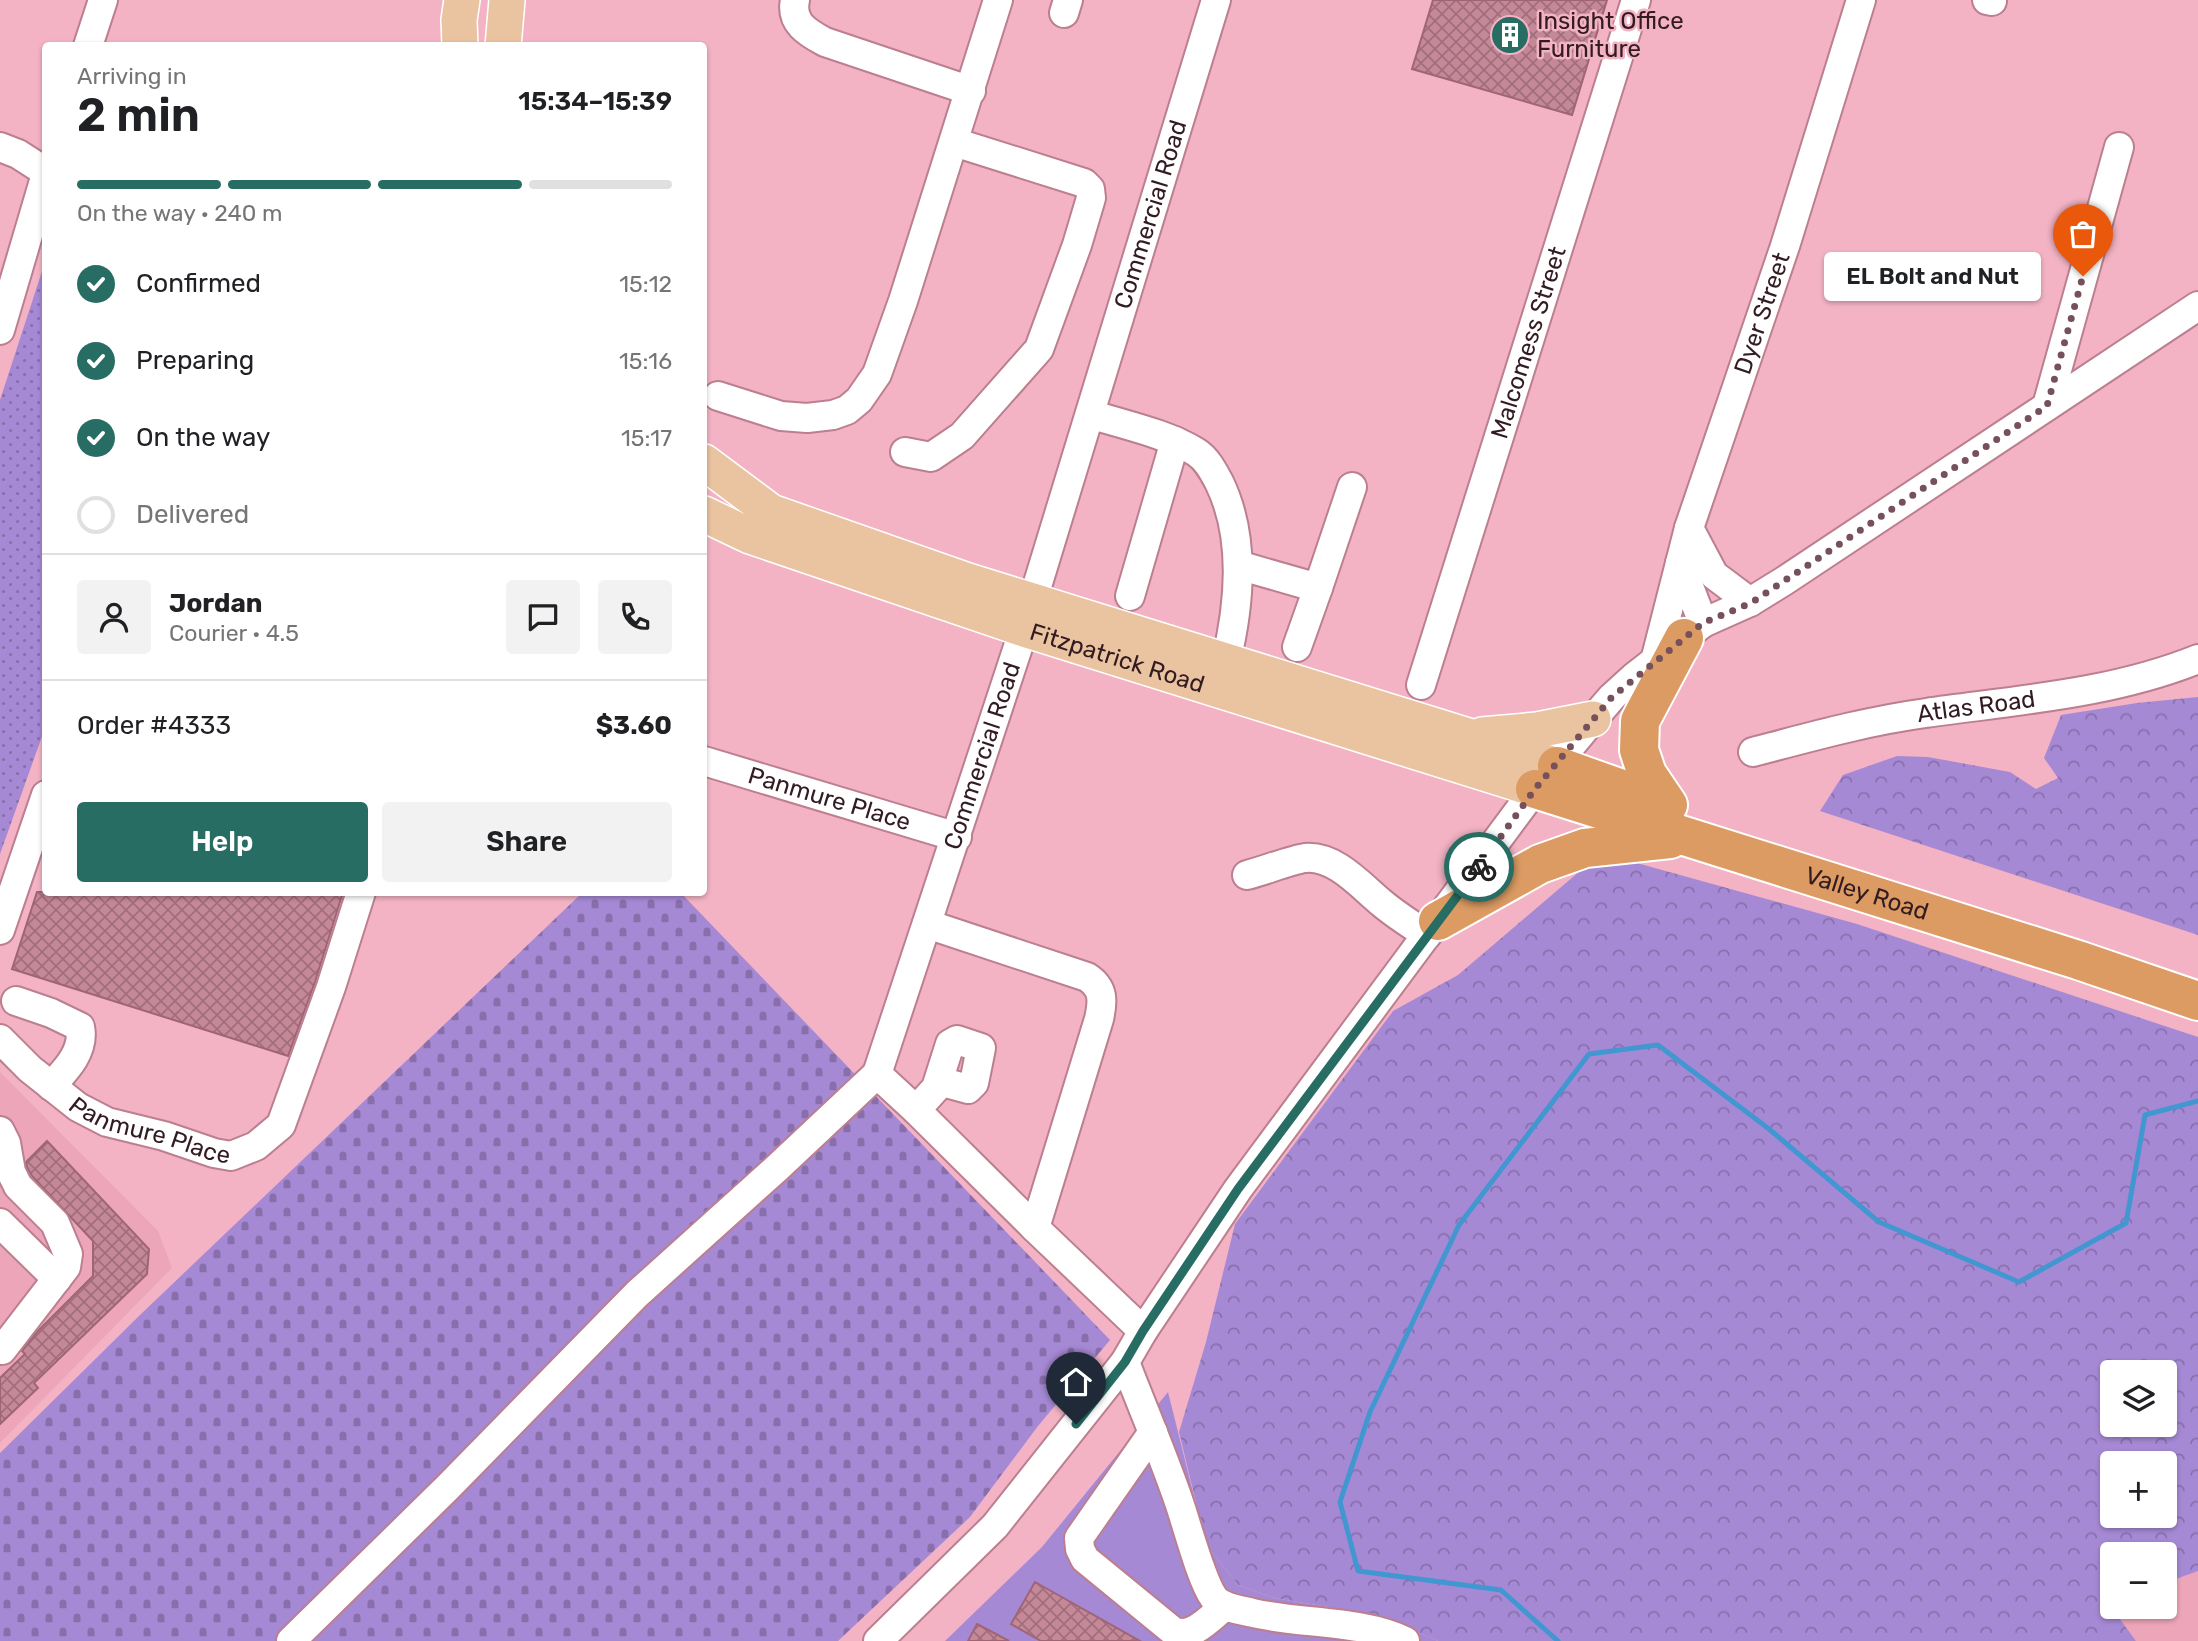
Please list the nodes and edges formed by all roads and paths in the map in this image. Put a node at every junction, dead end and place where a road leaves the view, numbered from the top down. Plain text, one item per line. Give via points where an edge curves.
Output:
1 (103, 0) edge
2 (462, 0) edge
3 (507, 0) edge
4 (795, 0) edge
5 (998, 0) edge
6 (1216, 0) edge
7 (1636, 0) edge
8 (1861, 0) edge
9 (89, 42) edge
10 (460, 42) edge
11 (503, 42) edge
12 (971, 91) junction
13 (954, 142) junction
14 (0, 147) edge
15 (2119, 147) dead end
16 (42, 170) edge
17 (42, 187) edge
18 (2198, 306) edge
19 (0, 330) edge
20 (718, 396) dead end
21 (2047, 406) junction
22 (1090, 414) junction
23 (1175, 441) junction
24 (905, 452) dead end
25 (707, 464) edge
26 (1352, 487) dead end
27 (707, 515) edge
28 (1689, 528) junction
29 (1680, 563) junction
30 (1238, 565) junction
31 (1318, 588) junction
32 (1130, 596) dead end
33 (1751, 603) junction
34 (1029, 615) junction
35 (1681, 641) junction
36 (1297, 647) dead end
37 (2198, 659) edge
38 (1226, 661) junction
39 (1421, 685) dead end
40 (1593, 719) junction
41 (1468, 736) junction
42 (1753, 752) dead end
43 (707, 762) edge
44 (1546, 777) junction
45 (42, 807) edge
46 (1677, 821) junction
47 (957, 837) junction
48 (1247, 875) dead end
49 (359, 896) edge
50 (927, 924) junction
51 (1432, 928) junction
52 (0, 930) edge
53 (2198, 976) edge
54 (16, 1001) dead end
55 (2198, 1001) edge
56 (0, 1040) edge
57 (877, 1074) junction
58 (939, 1082) dead end
59 (51, 1086) junction
60 (916, 1110) junction
61 (0, 1131) edge
62 (40, 1209) junction
63 (1035, 1228) junction
64 (3, 1232) edge
65 (57, 1279) junction
66 (1143, 1331) junction
67 (2, 1350) dead end
68 (1125, 1362) junction
69 (1153, 1432) junction
70 (1225, 1606) junction
71 (891, 1636) edge
72 (291, 1641) edge
73 (1405, 1641) edge

1 - 9 street
2 - 10 main road
3 - 11 main road
4 - 12 street via 796,20 825,42
5 - 12 street
6 - 22 street, Commercial Road
7 - 39 street, Malcomess Street
8 - 28 street, Dyer Street via 1785,246
12 - 13 street
13 - 20 street via 886,350 859,400 833,415 807,418 781,416
13 - 24 street via 1084,183 1091,198 1039,349 962,436 931,457
14 - 16 street
15 - 21 street
17 - 19 street
18 - 21 street
21 - 33 street
22 - 23 street
22 - 34 street, Commercial Road
23 - 30 street via 1198,453 1212,468 1226,497
23 - 32 street
25 - 34 main road, Fitzpatrick Road via 772,512 968,582
26 - 31 street
27 - 34 main road, Fitzpatrick Road via 750,536
28 - 29 street, Dyer Street
28 - 33 street via 1714,575
29 - 35 street
29 - 35 street, Dyer Street
30 - 31 street
30 - 38 street via 1234,628
31 - 36 street
33 - 35 street
34 - 38 main road, Fitzpatrick Road
34 - 44 main road, Fitzpatrick Road
34 - 47 street, Commercial Road
35 - 40 street via 1612,697
35 - 46 highway via 1640,721 1639,750 1647,774
37 - 42 street, Atlas Road via 2130,682 2032,701 1923,713
38 - 41 main road, Fitzpatrick Road
40 - 41 main road
40 - 44 street
41 - 44 main road, Fitzpatrick Road
43 - 47 street, Panmure Place
44 - 46 highway, Valley Road
44 - 51 street
45 - 52 street
46 - 51 highway via 1541,864
46 - 53 highway, Valley Road via 1736,829 1974,900
46 - 55 highway, Valley Road
47 - 50 street, Commercial Road
48 - 51 street via 1304,858 1318,859 1333,865 1384,905
49 - 59 street, Panmure Place via 281,1125 256,1146 231,1156 107,1122
50 - 57 street, Commercial Road
50 - 63 street via 1087,977 1100,989 1100,1019
51 - 66 street via 1238,1189
54 - 59 street via 80,1027 78,1051
56 - 59 street, Panmure Place
57 - 60 street
57 - 72 street via 637,1294
58 - 60 street
60 - 63 street
61 - 62 street via 18,1186
62 - 64 street
62 - 65 street via 55,1223 68,1254
63 - 66 street
64 - 65 street
65 - 67 street
66 - 68 street
68 - 69 street
68 - 71 street via 995,1526
69 - 70 street via 1211,1592
69 - 70 street via 1079,1538 1080,1549 1085,1559 1173,1631 1190,1633
70 - 73 street via 1352,1627

